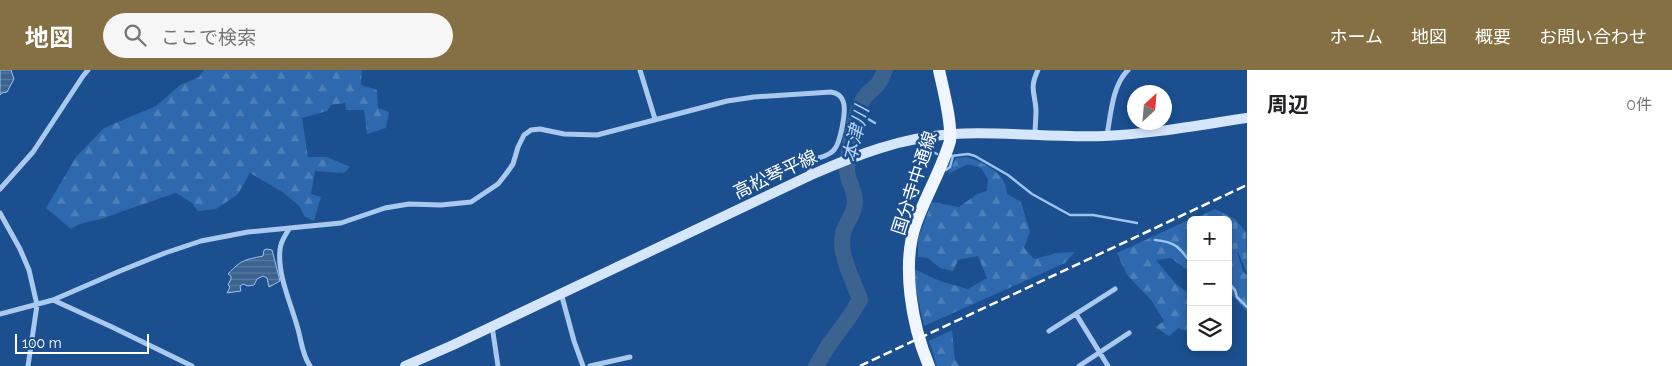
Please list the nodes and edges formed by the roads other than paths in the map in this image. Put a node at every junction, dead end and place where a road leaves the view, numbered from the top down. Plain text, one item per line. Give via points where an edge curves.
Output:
1 (88, 70) edge
2 (640, 70) edge
3 (939, 70) edge
4 (1038, 70) edge
5 (1128, 70) edge
6 (1247, 118) edge
7 (655, 119) junction
8 (951, 134) junction
9 (1035, 136) junction
10 (1106, 136) junction
11 (811, 175) junction
12 (0, 189) edge
13 (0, 213) edge
14 (289, 229) junction
15 (1115, 289) dead end
16 (561, 293) junction
17 (53, 300) junction
18 (36, 305) junction
19 (0, 314) edge
20 (1076, 314) junction
21 (492, 326) junction
22 (1049, 331) dead end
23 (1129, 333) dead end
24 (1100, 353) junction
25 (630, 357) dead end
26 (28, 366) edge
27 (192, 366) edge
28 (310, 366) edge
29 (405, 366) edge
30 (498, 366) edge
31 (583, 366) edge
32 (590, 366) edge
33 (929, 366) edge
34 (1079, 366) edge
35 (1108, 366) edge

1 - 12 street via 33,152
2 - 7 street
3 - 8 main road, 国分寺中通線
4 - 9 street via 1033,83
5 - 10 street via 1117,86
6 - 10 main road, 高松琴平線
7 - 11 street via 754,97 838,94 844,107 838,144 830,154 807,162
7 - 14 street via 596,135 564,134 540,128 531,130 524,135 513,164 498,184 471,202 409,204 385,208 341,223
8 - 9 main road, 高松琴平線
8 - 11 main road, 高松琴平線 via 915,139 858,155
8 - 33 main road, 国分寺中通線 via 912,238 911,300
9 - 10 main road, 高松琴平線
11 - 16 main road, 高松琴平線
13 - 18 street via 29,270
14 - 17 street via 248,232 201,241
14 - 28 street via 280,249 281,267 304,355
15 - 20 street
16 - 21 main road, 高松琴平線
16 - 31 street
17 - 18 street
17 - 27 street
18 - 19 street
18 - 26 street
20 - 22 street
20 - 24 street
21 - 29 main road, 高松琴平線
21 - 30 street
23 - 24 street
24 - 34 street
24 - 35 street
25 - 32 street

